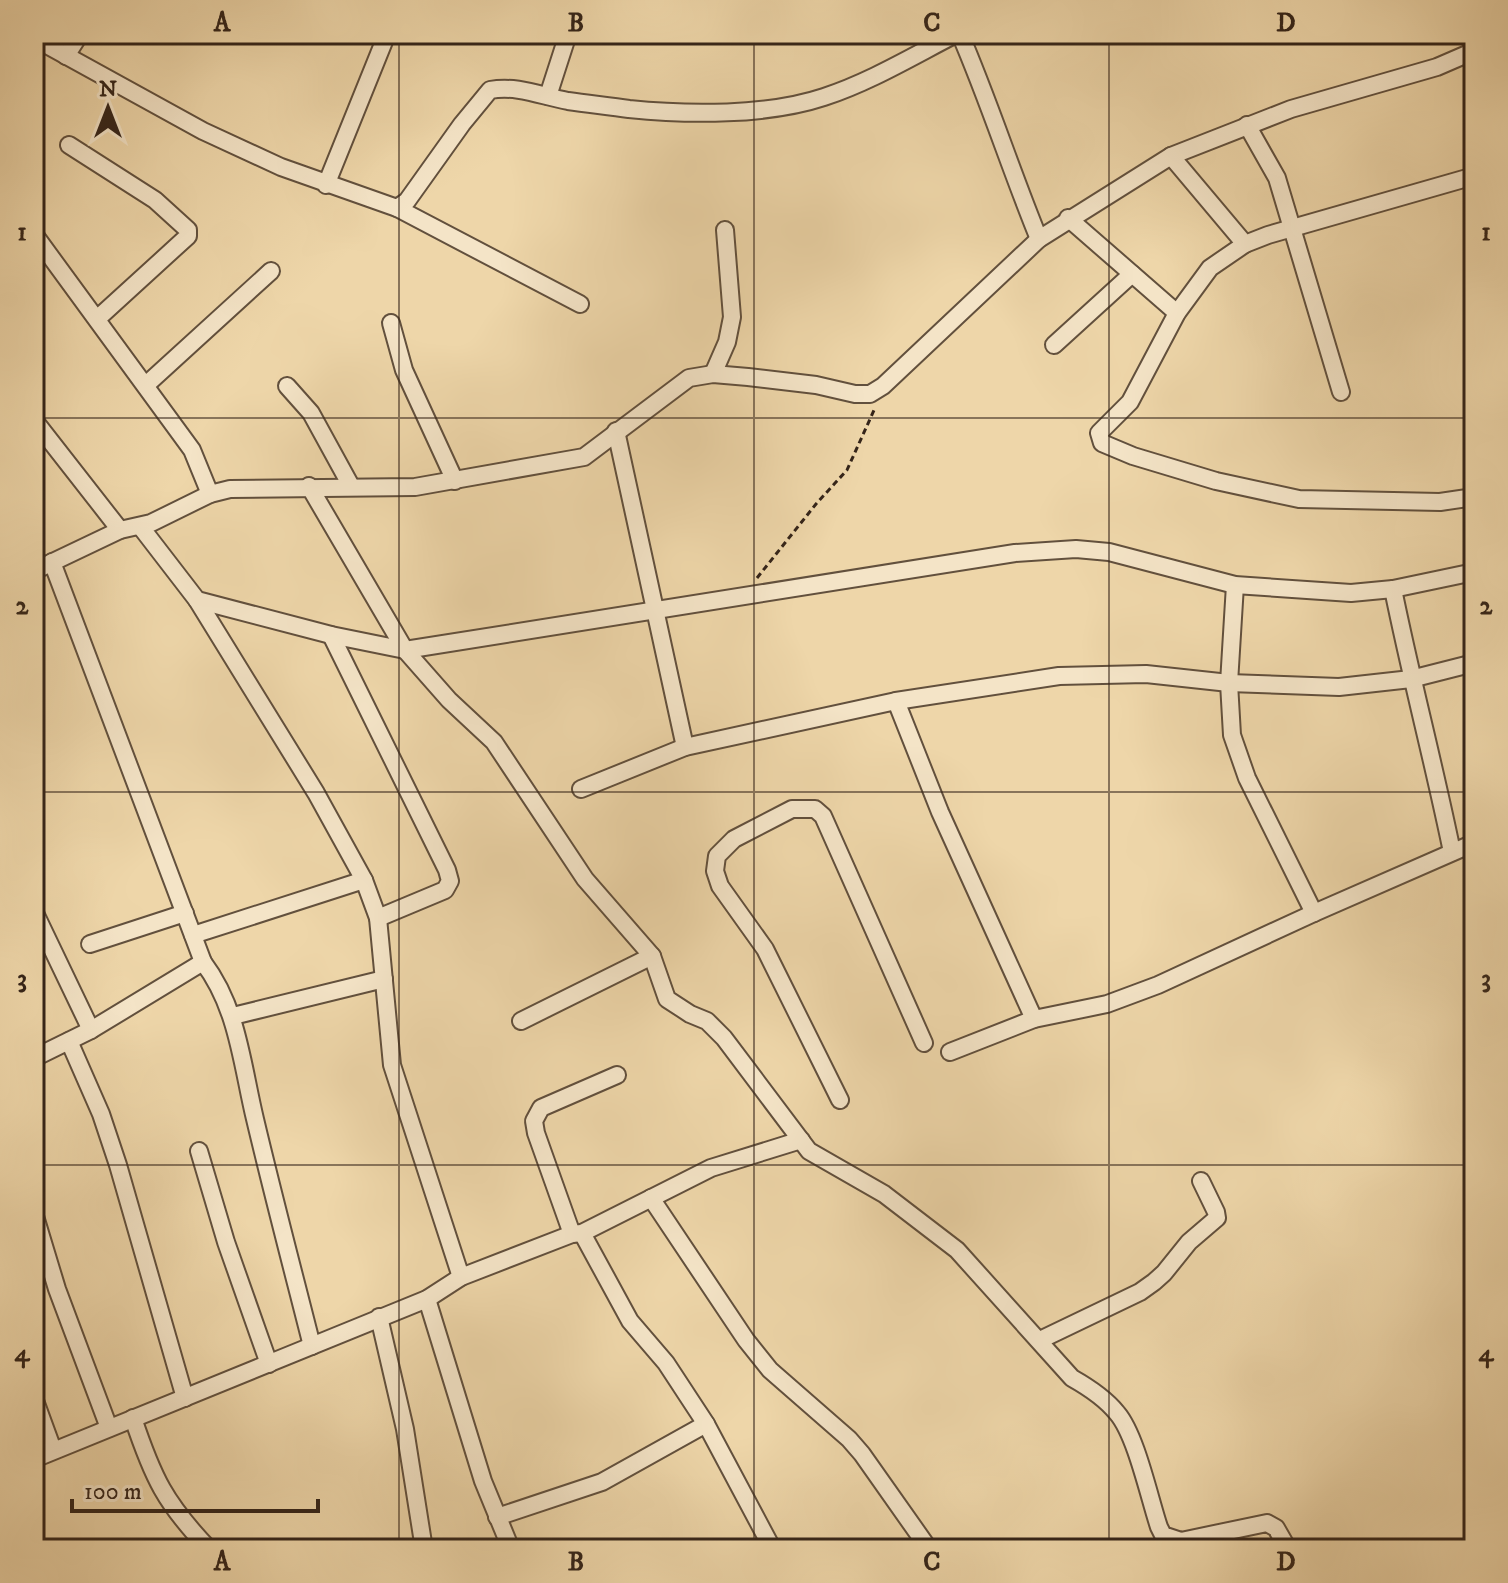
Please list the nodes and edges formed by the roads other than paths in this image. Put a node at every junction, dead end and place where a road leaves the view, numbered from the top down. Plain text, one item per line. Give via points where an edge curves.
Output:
1 (80, 34) edge
2 (387, 34) edge
3 (568, 34) edge
4 (958, 34) edge
5 (34, 38) edge
6 (1474, 51) edge
7 (66, 56) junction
8 (548, 96) junction
9 (1247, 125) junction
10 (69, 145) dead end
11 (1171, 156) junction
12 (1474, 176) edge
13 (326, 185) junction
14 (397, 208) junction
15 (1068, 218) junction
16 (1294, 229) junction
17 (725, 230) dead end
18 (34, 234) edge
19 (1039, 239) junction
20 (1245, 244) junction
21 (271, 271) dead end
22 (1132, 274) junction
23 (580, 304) dead end
24 (1177, 313) junction
25 (97, 319) junction
26 (391, 323) dead end
27 (1054, 345) dead end
28 (713, 374) junction
29 (146, 385) junction
30 (287, 386) dead end
31 (1341, 392) dead end
32 (34, 420) edge
33 (616, 431) junction
34 (455, 481) junction
35 (309, 486) junction
36 (351, 486) junction
37 (210, 494) junction
38 (1474, 497) edge
39 (140, 526) junction
40 (120, 530) junction
41 (52, 562) junction
42 (34, 571) edge
43 (1474, 572) edge
44 (1235, 585) junction
45 (1393, 589) junction
46 (197, 600) junction
47 (653, 611) junction
48 (331, 635) junction
49 (405, 650) junction
50 (1474, 663) edge
51 (1411, 679) junction
52 (1229, 683) junction
53 (896, 701) junction
54 (685, 747) junction
55 (581, 789) dead end
56 (1474, 843) edge
57 (1452, 852) junction
58 (364, 880) junction
59 (34, 911) edge
60 (185, 913) junction
61 (1314, 913) junction
62 (378, 918) junction
63 (193, 935) junction
64 (90, 944) dead end
65 (652, 956) junction
66 (203, 962) junction
67 (384, 979) junction
68 (233, 1016) junction
69 (1034, 1019) junction
70 (521, 1021) dead end
71 (91, 1030) junction
72 (69, 1041) junction
73 (924, 1043) dead end
74 (950, 1052) dead end
75 (34, 1057) edge
76 (617, 1075) dead end
77 (840, 1100) dead end
78 (801, 1140) junction
79 (199, 1151) dead end
80 (1201, 1181) dead end
81 (651, 1198) junction
82 (34, 1213) edge
83 (577, 1233) junction
84 (461, 1277) junction
85 (427, 1299) junction
86 (379, 1317) junction
87 (1040, 1340) junction
88 (312, 1346) junction
89 (269, 1364) junction
90 (34, 1398) edge
91 (185, 1398) junction
92 (133, 1418) junction
93 (706, 1424) junction
94 (109, 1428) junction
95 (53, 1450) junction
96 (34, 1459) edge
97 (497, 1517) junction
98 (771, 1546) dead end
99 (209, 1549) edge
100 (424, 1549) edge
101 (511, 1549) edge
102 (929, 1549) edge
103 (1288, 1549) edge

1 - 7 street
2 - 13 street
3 - 8 street
4 - 8 street via 822,98 768,108 633,109
4 - 19 street
5 - 7 street
6 - 9 street
7 - 13 street via 203,131
8 - 14 street via 517,88 490,90
9 - 11 street
9 - 16 street via 1277,178
10 - 25 street via 155,200 188,230 188,236
11 - 15 street
11 - 20 street
12 - 16 street
13 - 14 street
14 - 23 street
15 - 19 street
15 - 22 street
16 - 20 street
16 - 31 street
17 - 28 street via 732,317
18 - 25 street
19 - 28 street via 870,394
20 - 24 street via 1210,268
21 - 29 street
22 - 24 street
22 - 27 street
24 - 38 street via 1130,402 1099,433 1102,443 1216,481 1299,499 1440,502
25 - 29 street
26 - 34 street via 404,370
28 - 33 street via 689,378
29 - 37 street via 192,450
30 - 36 street via 311,413
32 - 40 street
33 - 34 street via 584,457
33 - 47 street
34 - 36 street via 415,487
35 - 36 street
35 - 37 street
35 - 49 street
37 - 39 street
39 - 40 street
39 - 46 street
40 - 41 street
41 - 42 street
41 - 60 street
43 - 45 street
44 - 45 street via 1351,593
44 - 47 street via 1109,552 1076,549 1015,553
44 - 52 street
45 - 51 street
46 - 48 street
46 - 58 street
47 - 49 street
47 - 54 street
48 - 49 street
48 - 62 street via 450,881 445,890
49 - 65 street via 494,742 578,870
50 - 51 street
51 - 52 street via 1339,687
51 - 57 street via 1431,746
52 - 53 street via 1146,674 1059,676
52 - 61 street via 1232,735 1247,778
53 - 54 street
53 - 69 street
54 - 55 street
56 - 57 street
57 - 61 street
58 - 62 street
58 - 63 street
59 - 71 street
60 - 63 street
60 - 64 street
61 - 69 street via 1158,985 1107,1004
62 - 67 street
63 - 66 street
65 - 70 street
65 - 78 street via 667,999 707,1021 724,1038
66 - 68 street
66 - 71 street
67 - 68 street
67 - 84 street via 392,1065
68 - 88 street
69 - 74 street
71 - 72 street
72 - 75 street
72 - 91 street via 118,1165
73 - 77 street via 823,816 815,809 792,809 734,839 717,856 720,886 765,949
76 - 83 street via 541,1108 534,1121
78 - 81 street via 711,1168
78 - 87 street via 809,1151 884,1194 957,1250
79 - 89 street
80 - 87 street via 1217,1218 1164,1273 1140,1292
81 - 83 street
81 - 102 street via 746,1340 770,1370 862,1454
82 - 94 street
83 - 84 street
83 - 93 street via 630,1321 666,1363
84 - 85 street
85 - 86 street
85 - 97 street
86 - 88 street
86 - 100 street via 405,1429
87 - 103 street via 1072,1378 1119,1414 1163,1535 1181,1541 1267,1523
88 - 89 street
89 - 91 street
90 - 95 street
91 - 92 street
92 - 94 street
92 - 99 street via 159,1487
93 - 97 street via 602,1482
93 - 98 street
94 - 95 street
95 - 96 street
97 - 101 street

